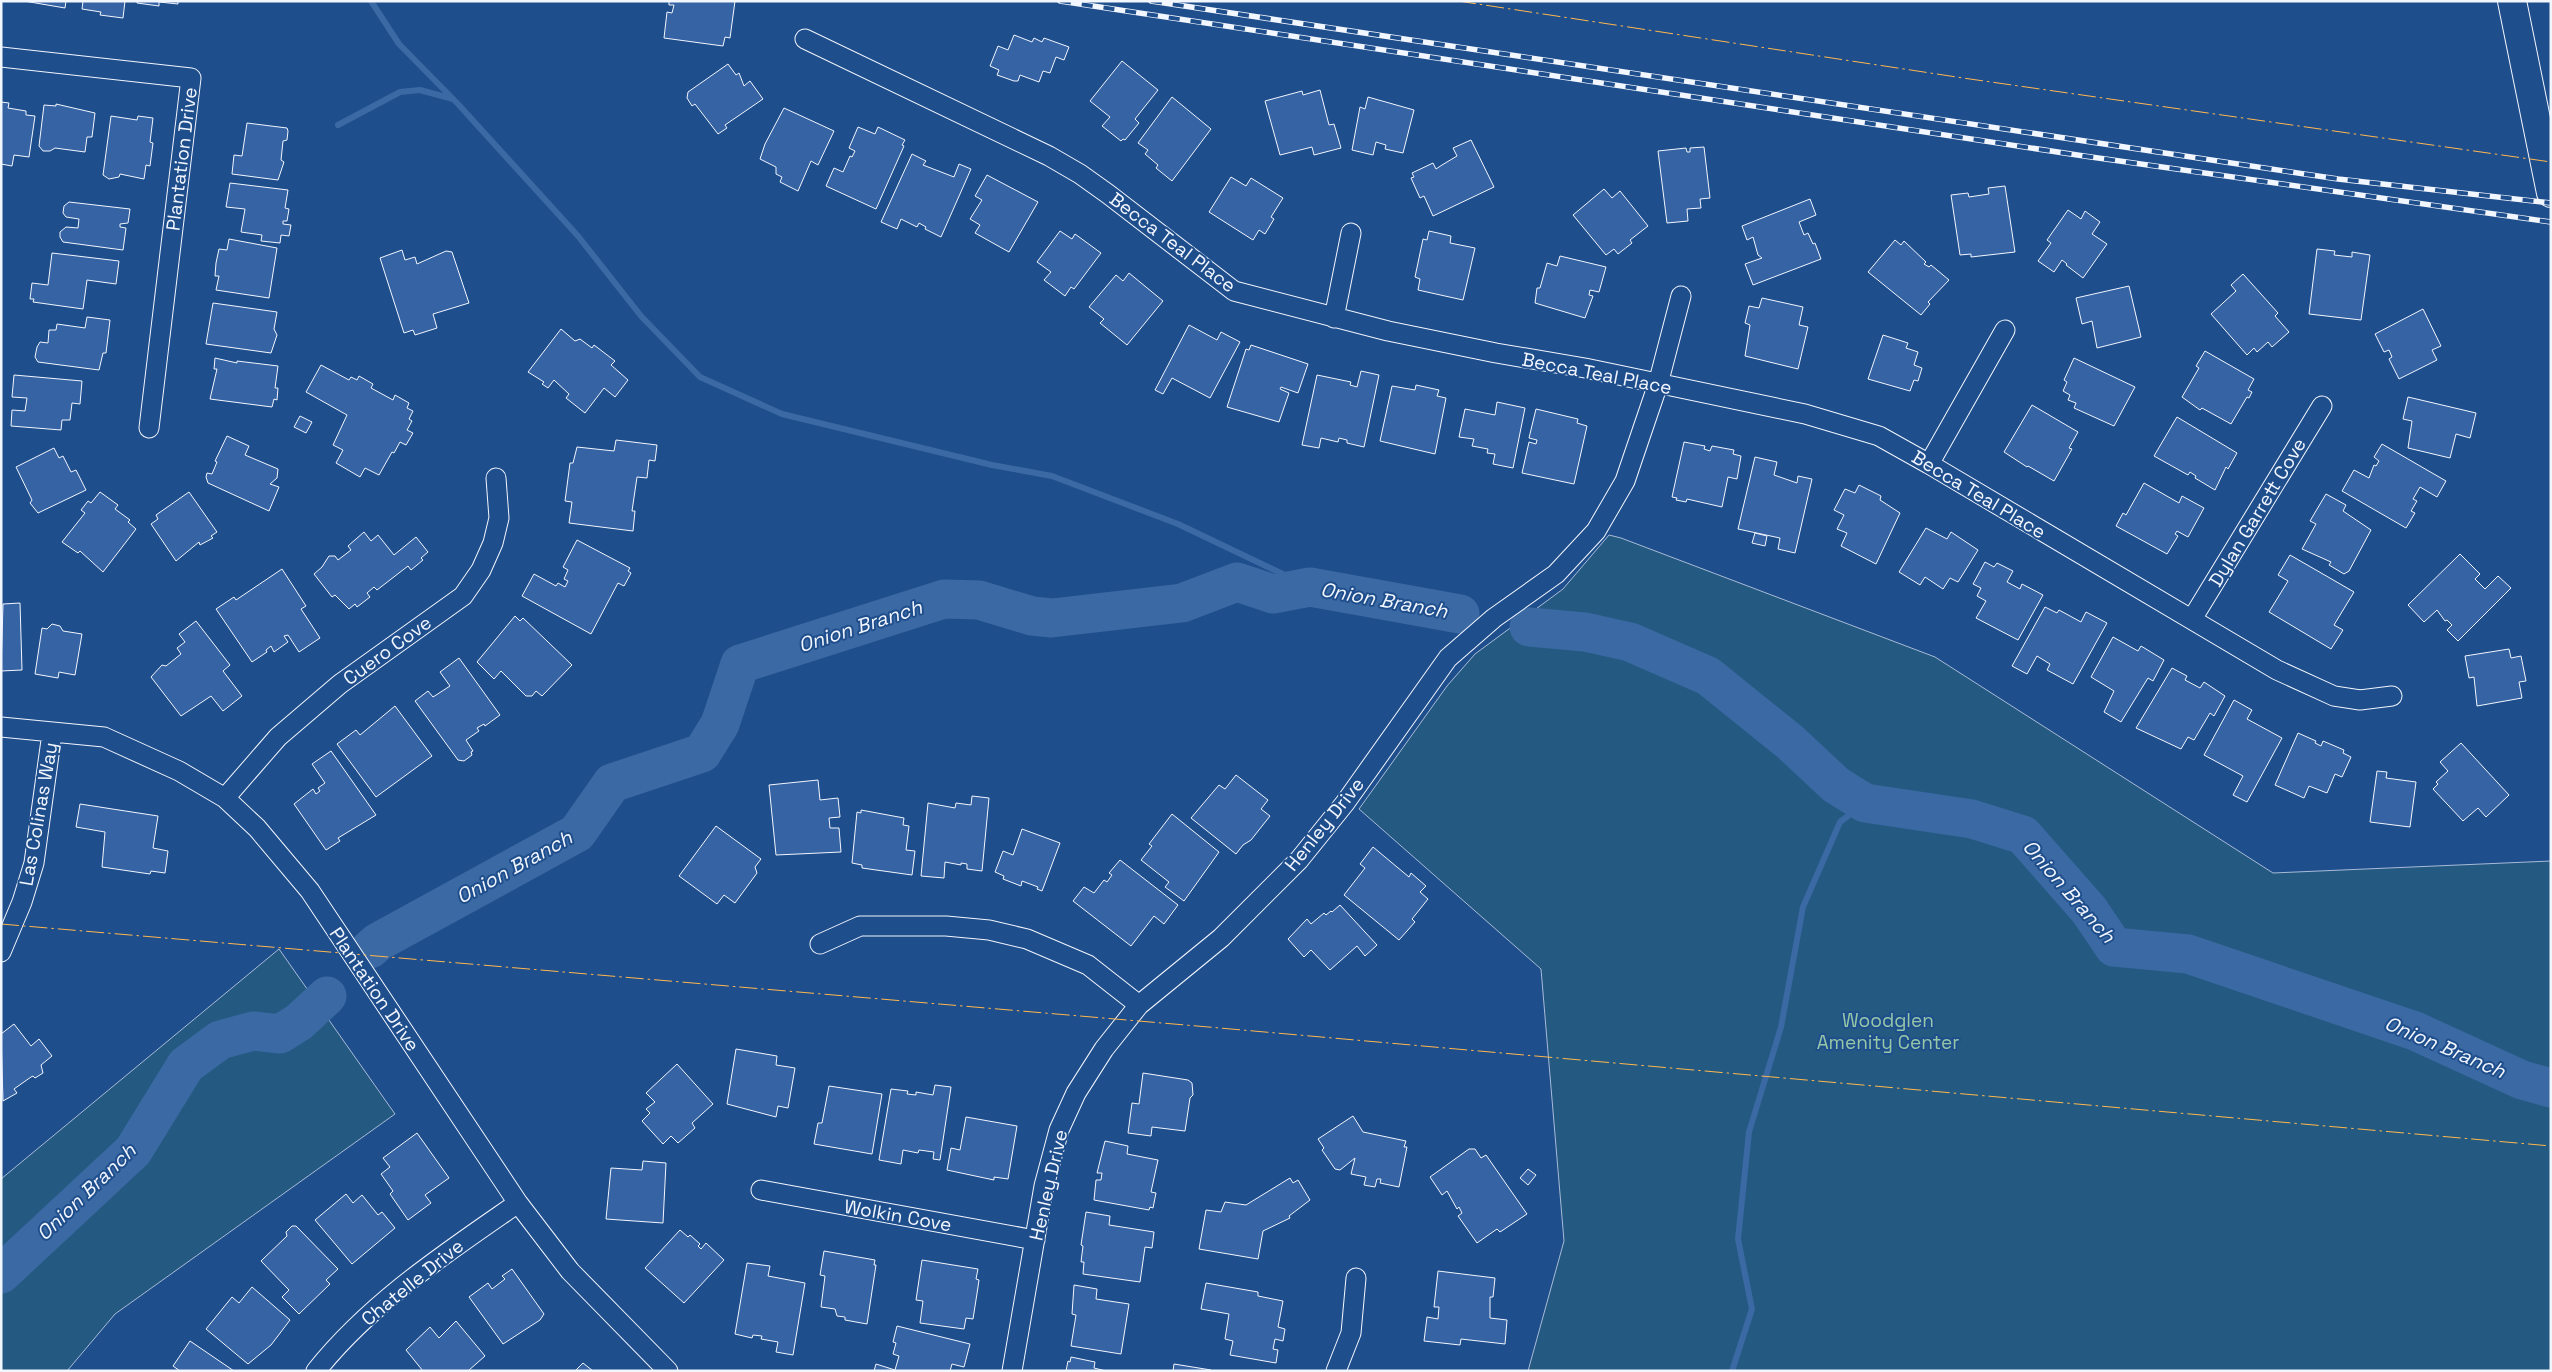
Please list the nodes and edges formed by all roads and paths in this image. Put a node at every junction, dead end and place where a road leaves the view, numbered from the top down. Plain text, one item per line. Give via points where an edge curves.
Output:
1 (2512, 1) edge
2 (805, 39) dead end
3 (1, 57) edge
4 (2551, 193) edge
5 (1351, 233) dead end
6 (1680, 296) dead end
7 (1334, 318) junction
8 (2005, 330) dead end
9 (1658, 384) junction
10 (2322, 406) dead end
11 (149, 428) dead end
12 (1929, 464) junction
13 (496, 478) dead end
14 (2192, 619) junction
15 (2392, 696) dead end
16 (1, 728) edge
17 (52, 732) junction
18 (225, 798) junction
19 (820, 944) dead end
20 (1, 952) edge
21 (1139, 1005) junction
22 (761, 1190) dead end
23 (518, 1203) junction
24 (1035, 1240) junction
25 (1356, 1278) dead end
26 (316, 1371) edge
27 (668, 1371) edge
28 (1012, 1371) edge
29 (1336, 1371) edge

1 - 4 main road
2 - 7 street, Becca Teal Place via 1080,174 1234,291
3 - 11 street, Plantation Drive via 191,78
5 - 7 street
6 - 9 street, Henley Drive
7 - 9 street, Becca Teal Place
8 - 12 street
9 - 12 street, Becca Teal Place via 1805,414 1879,436
9 - 21 street, Henley Drive via 1626,482 1596,531 1556,574 1494,618 1448,658 1345,803 1299,860 1220,938
10 - 14 street, Dylan Garrett Cove
12 - 14 street, Becca Teal Place
13 - 18 street, Cuero Cove via 499,518 493,543 481,570 463,596 340,684 278,737
14 - 15 street, Becca Teal Place via 2277,670 2334,696 2360,700
16 - 17 street, Plantation Drive
17 - 18 street, Plantation Drive via 104,737 179,771
17 - 20 street, Las Colinas Way via 34,863
18 - 23 street, Plantation Drive via 276,848 310,891
19 - 21 street via 860,926 946,926 989,930 1027,939 1088,965
21 - 24 street, Henley Drive via 1076,1093 1059,1130 1044,1186
22 - 24 street, Wolkin Cove
23 - 26 street, Chatelle Drive via 383,1301
23 - 27 street, Plantation Drive via 570,1271
24 - 28 street, Henley Drive
25 - 29 street via 1351,1333

